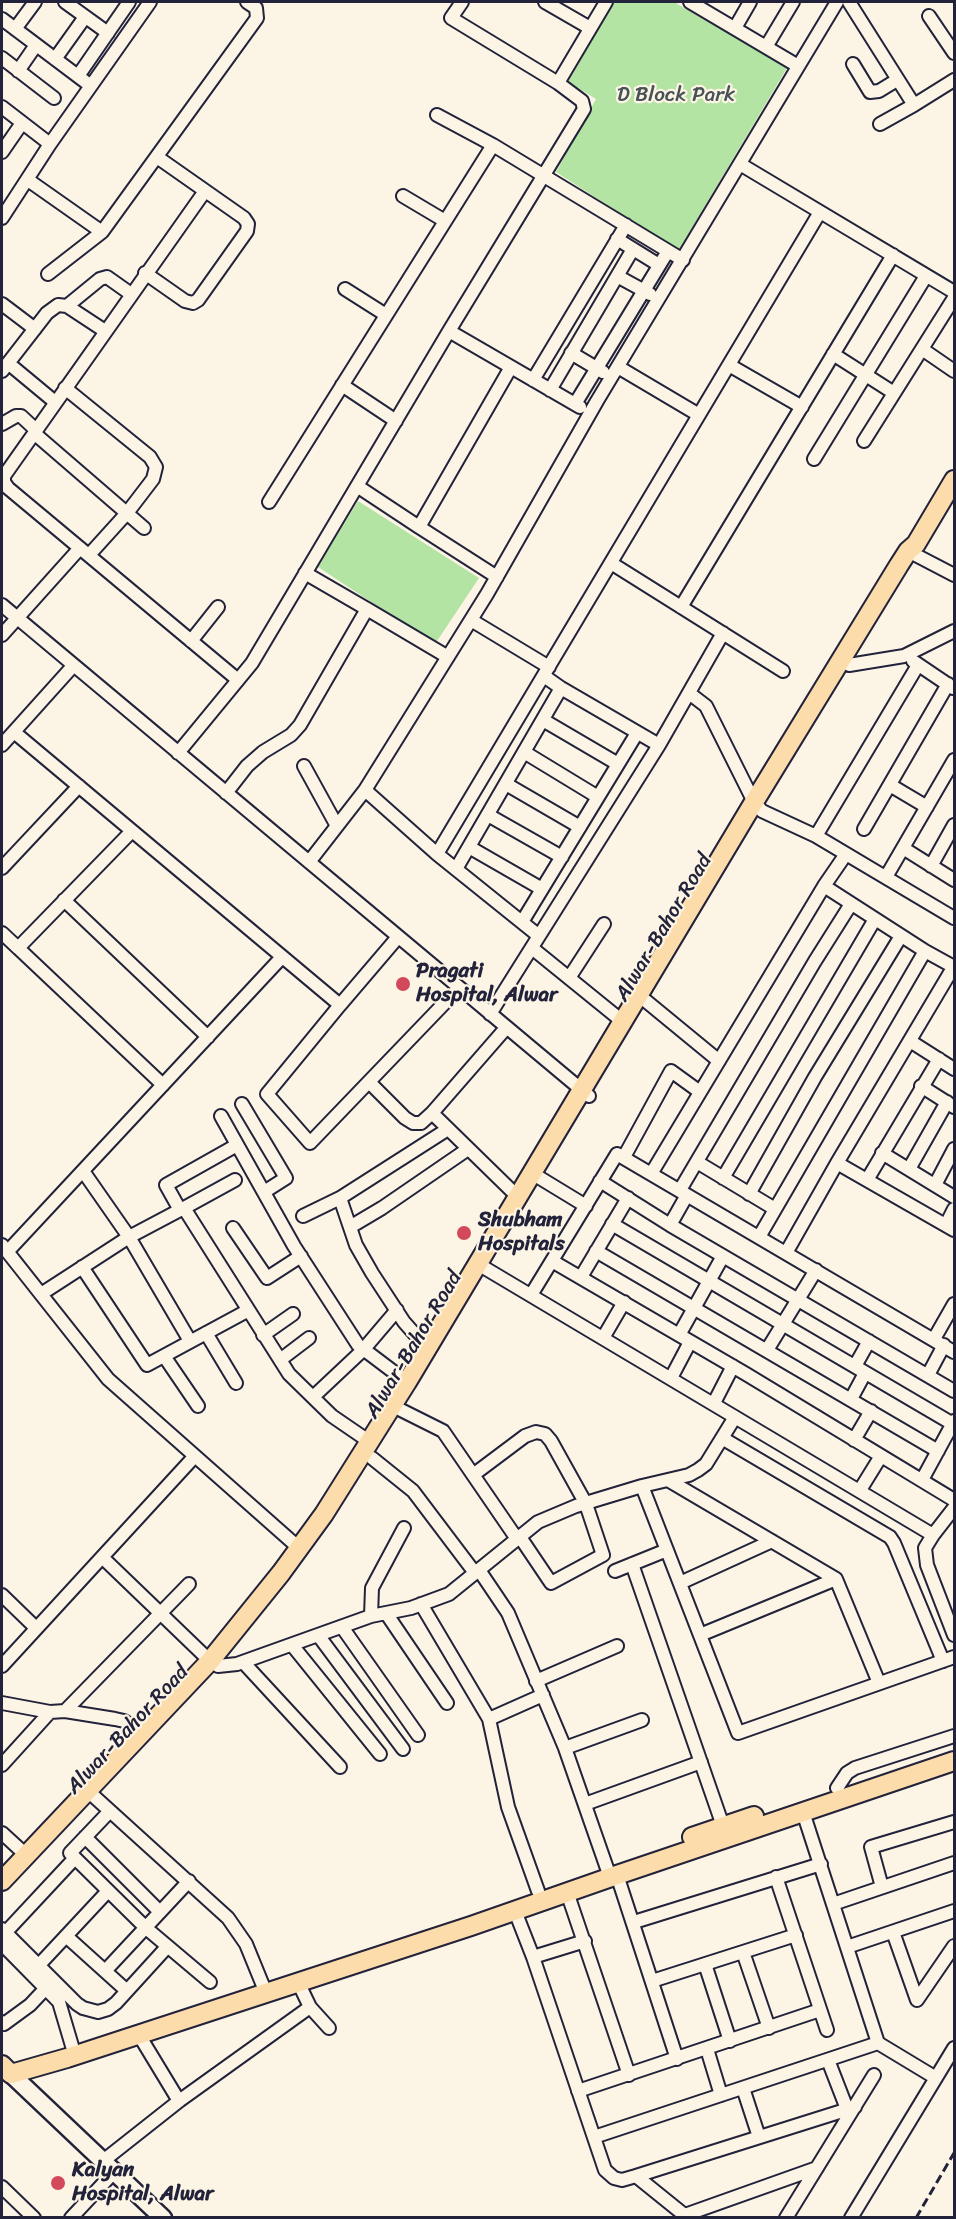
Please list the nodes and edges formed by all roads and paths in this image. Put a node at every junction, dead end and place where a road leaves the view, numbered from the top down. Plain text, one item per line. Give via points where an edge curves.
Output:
1 (35, 2) edge
2 (67, 2) edge
3 (128, 2) edge
4 (150, 2) edge
5 (462, 2) edge
6 (545, 2) edge
7 (606, 2) edge
8 (690, 2) edge
9 (750, 2) edge
10 (793, 2) edge
11 (837, 2) edge
12 (849, 2) edge
13 (252, 3) edge
14 (704, 5) edge
15 (142, 13) junction
16 (85, 16) junction
17 (929, 16) dead end
18 (2, 19) edge
19 (590, 28) junction
20 (735, 28) junction
21 (15, 29) junction
22 (108, 33) junction
23 (36, 45) junction
24 (766, 47) junction
25 (954, 53) edge
26 (2, 58) edge
27 (55, 59) junction
28 (853, 64) dead end
29 (798, 66) junction
30 (18, 71) junction
31 (78, 76) junction
32 (897, 80) junction
33 (954, 80) edge
34 (558, 83) junction
35 (91, 86) junction
36 (54, 98) dead end
37 (914, 105) junction
38 (2, 107) edge
39 (437, 115) dead end
40 (22, 123) junction
41 (880, 124) dead end
42 (50, 144) junction
43 (493, 145) junction
44 (2, 152) edge
45 (157, 158) junction
46 (740, 164) junction
47 (543, 176) junction
48 (28, 180) junction
49 (205, 190) junction
50 (403, 196) dead end
51 (820, 212) junction
52 (2, 218) edge
53 (445, 222) junction
54 (626, 225) junction
55 (102, 232) junction
56 (618, 239) junction
57 (633, 249) junction
58 (668, 250) junction
59 (893, 255) junction
60 (683, 260) junction
61 (659, 265) junction
62 (145, 273) junction
63 (48, 274) dead end
64 (617, 276) junction
65 (926, 276) junction
66 (345, 289) dead end
67 (644, 291) junction
68 (954, 292) edge
69 (131, 294) junction
70 (954, 298) edge
71 (659, 299) junction
72 (2, 304) edge
73 (67, 306) junction
74 (386, 315) junction
75 (35, 329) junction
76 (105, 331) junction
77 (449, 331) junction
78 (922, 349) junction
79 (571, 353) junction
80 (833, 354) junction
81 (729, 365) junction
82 (5, 367) edge
83 (511, 367) junction
84 (597, 369) junction
85 (954, 371) edge
86 (615, 372) junction
87 (866, 374) junction
88 (533, 380) junction
89 (342, 385) junction
90 (65, 388) junction
91 (550, 390) junction
92 (894, 393) junction
93 (56, 402) junction
94 (575, 404) junction
95 (802, 407) junction
96 (591, 413) junction
97 (699, 415) junction
98 (396, 421) junction
99 (2, 424) edge
100 (35, 431) junction
101 (864, 441) dead end
102 (814, 459) dead end
103 (954, 480) edge
104 (357, 486) junction
105 (269, 502) dead end
106 (127, 513) junction
107 (419, 527) junction
108 (144, 528) dead end
109 (913, 550) junction
110 (84, 552) junction
111 (611, 563) junction
112 (305, 573) junction
113 (954, 575) edge
114 (497, 577) junction
115 (2, 605) edge
116 (218, 607) dead end
117 (681, 607) junction
118 (368, 609) junction
119 (17, 619) junction
120 (471, 620) junction
121 (954, 632) edge
122 (723, 633) junction
123 (2, 635) edge
124 (191, 641) junction
125 (904, 656) junction
126 (448, 657) junction
127 (849, 665) junction
128 (918, 665) junction
129 (74, 666) junction
130 (546, 671) junction
131 (783, 671) dead end
132 (238, 680) junction
133 (951, 686) edge
134 (561, 688) junction
135 (689, 693) junction
136 (543, 720) junction
137 (14, 732) junction
138 (637, 733) junction
139 (2, 745) edge
140 (659, 745) junction
141 (524, 752) junction
142 (178, 753) junction
143 (954, 760) edge
144 (618, 764) junction
145 (304, 766) dead end
146 (506, 784) junction
147 (890, 785) junction
148 (79, 786) junction
149 (365, 790) junction
150 (226, 793) junction
151 (598, 796) junction
152 (758, 806) junction
153 (927, 807) junction
154 (488, 815) junction
155 (337, 826) junction
156 (580, 827) junction
157 (954, 828) edge
158 (864, 829) dead end
159 (132, 831) junction
160 (816, 836) junction
161 (469, 847) junction
162 (903, 848) junction
163 (437, 854) junction
164 (846, 854) junction
165 (562, 857) junction
166 (309, 862) junction
167 (931, 866) junction
168 (2, 868) edge
169 (456, 869) junction
170 (886, 877) junction
171 (954, 880) edge
172 (824, 886) junction
173 (542, 889) junction
174 (64, 900) junction
175 (851, 904) junction
176 (954, 918) edge
177 (875, 919) junction
178 (522, 922) junction
179 (604, 924) dead end
180 (2, 933) edge
181 (539, 936) junction
182 (901, 936) junction
183 (398, 937) junction
184 (18, 948) junction
185 (532, 948) junction
186 (925, 951) junction
187 (282, 957) junction
188 (954, 966) edge
189 (569, 978) junction
190 (459, 988) junction
191 (646, 1001) junction
192 (340, 1005) junction
193 (490, 1014) junction
194 (622, 1021) junction
195 (506, 1028) junction
196 (208, 1037) junction
197 (910, 1041) junction
198 (939, 1059) junction
199 (719, 1061) junction
200 (954, 1069) edge
201 (369, 1082) junction
202 (163, 1085) junction
203 (921, 1086) junction
204 (700, 1092) junction
205 (585, 1093) junction
206 (242, 1104) dead end
207 (951, 1104) edge
208 (432, 1113) junction
209 (221, 1116) dead end
210 (448, 1129) junction
211 (237, 1145) junction
212 (468, 1149) junction
213 (954, 1149) edge
214 (882, 1153) junction
215 (624, 1157) junction
216 (697, 1162) junction
217 (837, 1163) junction
218 (951, 1165) edge
219 (909, 1169) junction
220 (83, 1171) junction
221 (651, 1174) junction
222 (540, 1178) junction
223 (723, 1178) junction
224 (235, 1180) dead end
225 (867, 1180) junction
226 (600, 1181) junction
227 (935, 1185) junction
228 (264, 1191) junction
229 (683, 1192) junction
230 (749, 1194) junction
231 (518, 1197) junction
232 (954, 1197) edge
233 (340, 1198) junction
234 (628, 1198) junction
235 (586, 1206) junction
236 (182, 1209) junction
237 (775, 1209) junction
238 (954, 1209) edge
239 (303, 1216) dead end
240 (612, 1224) junction
241 (670, 1225) junction
242 (350, 1227) junction
243 (233, 1228) dead end
244 (950, 1228) edge
245 (129, 1237) junction
246 (759, 1237) junction
247 (5, 1248) edge
248 (596, 1251) junction
249 (786, 1252) junction
250 (301, 1256) junction
251 (723, 1256) junction
252 (552, 1261) junction
253 (482, 1266) junction
254 (82, 1267) junction
255 (816, 1270) junction
256 (581, 1277) junction
257 (709, 1281) junction
258 (41, 1294) junction
259 (531, 1295) junction
260 (798, 1299) junction
261 (624, 1302) junction
262 (954, 1304) edge
263 (695, 1308) junction
264 (397, 1310) junction
265 (247, 1311) junction
266 (293, 1314) dead end
267 (784, 1325) junction
268 (206, 1333) junction
269 (263, 1335) junction
270 (678, 1335) junction
271 (309, 1338) dead end
272 (603, 1338) junction
273 (190, 1341) junction
274 (690, 1341) junction
275 (869, 1341) junction
276 (944, 1345) edge
277 (428, 1348) junction
278 (363, 1350) junction
279 (767, 1350) junction
280 (164, 1356) junction
281 (280, 1360) junction
282 (733, 1366) junction
283 (860, 1370) junction
284 (928, 1375) junction
285 (670, 1378) junction
286 (407, 1382) junction
287 (236, 1383) dead end
288 (954, 1391) edge
289 (313, 1397) junction
290 (851, 1399) junction
291 (714, 1403) junction
292 (198, 1406) dead end
293 (401, 1410) junction
294 (871, 1411) junction
295 (735, 1417) junction
296 (954, 1423) edge
297 (722, 1438) junction
298 (854, 1440) junction
299 (371, 1450) junction
300 (938, 1451) junction
301 (881, 1456) junction
302 (194, 1457) junction
303 (473, 1475) junction
304 (668, 1480) junction
305 (921, 1480) junction
306 (642, 1486) junction
307 (860, 1490) junction
308 (954, 1500) edge
309 (586, 1504) junction
310 (954, 1508) edge
311 (404, 1528) dead end
312 (933, 1535) junction
313 (519, 1538) junction
314 (772, 1541) junction
315 (299, 1548) junction
316 (667, 1550) junction
317 (102, 1557) junction
318 (632, 1564) junction
319 (615, 1571) dead end
320 (477, 1572) junction
321 (836, 1579) junction
322 (680, 1583) junction
323 (189, 1584) dead end
324 (2, 1595) edge
325 (421, 1604) junction
326 (160, 1612) junction
327 (386, 1613) junction
328 (371, 1616) junction
329 (342, 1627) junction
330 (36, 1628) junction
331 (953, 1630) edge
332 (318, 1635) junction
333 (700, 1635) junction
334 (292, 1645) junction
335 (617, 1646) dead end
336 (949, 1659) edge
337 (243, 1662) junction
338 (214, 1663) junction
339 (2, 1666) edge
340 (536, 1681) junction
341 (879, 1683) junction
342 (543, 1695) junction
343 (2, 1703) edge
344 (447, 1703) dead end
345 (65, 1711) junction
346 (50, 1712) junction
347 (489, 1719) junction
348 (642, 1720) dead end
349 (143, 1733) junction
350 (418, 1735) dead end
351 (954, 1736) edge
352 (565, 1748) junction
353 (404, 1749) dead end
354 (954, 1749) edge
355 (380, 1754) dead end
356 (954, 1761) edge
357 (701, 1762) junction
358 (2, 1765) edge
359 (340, 1767) dead end
360 (862, 1786) junction
361 (837, 1788) junction
362 (92, 1794) junction
363 (585, 1804) junction
364 (110, 1811) junction
365 (803, 1812) junction
366 (954, 1822) edge
367 (723, 1826) junction
368 (2, 1833) edge
369 (84, 1837) junction
370 (26, 1855) junction
371 (75, 1858) junction
372 (954, 1863) edge
373 (821, 1864) junction
374 (611, 1873) junction
375 (777, 1878) junction
376 (2, 1881) edge
377 (189, 1881) junction
378 (882, 1887) junction
379 (108, 1891) junction
380 (538, 1891) junction
381 (567, 1892) junction
382 (2, 1896) edge
383 (833, 1904) junction
384 (514, 1911) junction
385 (954, 1911) edge
386 (160, 1912) junction
387 (634, 1922) junction
388 (146, 1928) junction
389 (893, 1932) junction
390 (3, 1935) edge
391 (796, 1935) junction
392 (66, 1936) junction
393 (585, 1941) junction
394 (954, 1946) edge
395 (167, 1947) junction
396 (847, 1947) junction
397 (377, 1951) junction
398 (743, 1952) junction
399 (533, 1957) junction
400 (705, 1964) junction
401 (38, 1966) junction
402 (106, 1970) junction
403 (652, 1981) junction
404 (210, 1982) dead end
405 (298, 1982) junction
406 (46, 1988) junction
407 (264, 1988) junction
408 (127, 1991) junction
409 (310, 2007) junction
410 (820, 2010) junction
411 (2, 2022) edge
412 (329, 2028) dead end
413 (769, 2028) junction
414 (827, 2030) dead end
415 (140, 2035) junction
416 (730, 2041) junction
417 (878, 2043) junction
418 (954, 2048) edge
419 (707, 2049) junction
420 (73, 2050) junction
421 (677, 2059) junction
422 (828, 2060) junction
423 (5, 2068) edge
424 (629, 2075) junction
425 (874, 2075) dead end
426 (936, 2078) junction
427 (743, 2088) junction
428 (578, 2091) junction
429 (721, 2095) junction
430 (179, 2101) junction
431 (851, 2108) junction
432 (594, 2137) junction
433 (759, 2137) junction
434 (108, 2167) junction
435 (817, 2168) junction
436 (636, 2176) junction
437 (3, 2192) edge
438 (687, 2216) edge
439 (34, 2217) edge
440 (70, 2217) edge
441 (163, 2217) edge
442 (786, 2217) edge
443 (851, 2217) edge

1 - 21 street
2 - 16 street
3 - 15 street
3 - 22 street
4 - 15 street
5 - 34 street via 451,18
6 - 19 street
7 - 19 street
8 - 14 street
9 - 20 street
10 - 24 street
11 - 29 street
12 - 32 street
13 - 45 street via 257,18
14 - 20 street
15 - 35 street
16 - 22 street
16 - 27 street
17 - 25 street
18 - 21 street
19 - 34 street
20 - 24 street
21 - 23 street
22 - 31 street
23 - 27 street
23 - 30 street
24 - 29 street
26 - 30 street
27 - 31 street
28 - 32 street via 870,92
29 - 46 street
30 - 36 street
31 - 35 street
32 - 37 street
33 - 37 street
34 - 47 street via 582,101 584,109
35 - 42 street
37 - 41 street
38 - 40 street
39 - 43 street
40 - 42 street
40 - 44 street
42 - 48 street
43 - 47 street
43 - 53 street
45 - 49 street
45 - 55 street
46 - 51 street
46 - 60 street
47 - 54 street
47 - 77 street
48 - 52 street
48 - 55 street
49 - 62 street
49 - 62 street via 248,224 247,231 198,300 185,301
50 - 53 street
51 - 59 street
51 - 81 street
53 - 74 street
54 - 56 street
54 - 58 street
55 - 63 street
56 - 57 street
56 - 88 street
57 - 61 street
57 - 64 street
58 - 60 street
58 - 61 street
59 - 65 street
59 - 80 street
60 - 71 street
61 - 67 street
62 - 69 street
64 - 67 street
64 - 79 street
65 - 68 street
65 - 87 street
66 - 74 street
67 - 71 street
67 - 84 street
69 - 73 street via 106,277
69 - 76 street
70 - 78 street
71 - 86 street
72 - 75 street
73 - 75 street via 52,308
73 - 76 street
74 - 89 street
75 - 82 street
76 - 90 street
77 - 83 street
77 - 98 street
78 - 85 street
78 - 92 street
79 - 84 street
79 - 91 street
80 - 87 street
80 - 95 street
81 - 95 street
81 - 97 street
82 - 93 street
83 - 88 street
83 - 107 street
84 - 86 street
84 - 94 street
86 - 96 street
86 - 97 street
87 - 92 street
87 - 102 street
88 - 91 street
89 - 98 street
89 - 105 street
90 - 93 street
90 - 106 street via 150,457 156,467 153,479
91 - 94 street
92 - 101 street
93 - 100 street
94 - 96 street
95 - 117 street
96 - 114 street
97 - 111 street
98 - 104 street
99 - 100 street via 21,416
100 - 106 street
100 - 110 street via 4,476 4,482
103 - 109 main road, Alwar-Bahor Road
104 - 107 street
104 - 112 street
106 - 108 street
106 - 110 street
107 - 114 street
109 - 113 street
109 - 127 main road, Alwar-Bahor Road
109 - 152 main road, Alwar-Bahor Road
110 - 119 street
110 - 124 street
111 - 117 street
111 - 130 street
112 - 118 street
112 - 132 street
114 - 120 street
115 - 119 street
116 - 124 street
117 - 122 street
118 - 126 street
118 - 150 street via 300,725 263,752
119 - 123 street
119 - 129 street
120 - 126 street
120 - 130 street
121 - 125 street
122 - 131 street
122 - 135 street
124 - 132 street
125 - 127 street
125 - 128 street
126 - 149 street
127 - 152 main road, Alwar-Bahor Road
128 - 133 street
128 - 160 street
129 - 137 street
129 - 142 street
130 - 134 street
130 - 163 street
132 - 142 street
133 - 147 street
134 - 136 street
134 - 138 street
135 - 140 street
135 - 152 street via 706,706
136 - 141 street
136 - 144 street
137 - 139 street
137 - 148 street
138 - 140 street
138 - 144 street
140 - 181 street
141 - 146 street
141 - 151 street
142 - 150 street
143 - 153 street
144 - 151 street
145 - 155 street
146 - 154 street
146 - 156 street
147 - 153 street
147 - 158 street
148 - 159 street
148 - 168 street
149 - 155 street
149 - 163 street
150 - 166 street
151 - 156 street
152 - 160 street
152 - 191 main road, Alwar-Bahor Road
152 - 194 main road, Alwar-Bahor Road
153 - 162 street
154 - 161 street
154 - 165 street
155 - 166 street
156 - 165 street
157 - 167 street
159 - 174 street
159 - 187 street
160 - 164 street
161 - 169 street
161 - 173 street
162 - 167 street
162 - 170 street
163 - 169 street
164 - 170 street
164 - 172 street
165 - 173 street
166 - 183 street
167 - 171 street
169 - 178 street
170 - 176 street
172 - 175 street
172 - 199 street
173 - 178 street
174 - 184 street
174 - 196 street
175 - 177 street
175 - 216 street
177 - 182 street
177 - 223 street
178 - 181 street
179 - 189 street
180 - 184 street
181 - 185 street
182 - 186 street
182 - 230 street
183 - 190 street
183 - 192 street
184 - 202 street
185 - 189 street
185 - 193 street
186 - 188 street
186 - 237 street
187 - 192 street
187 - 196 street
188 - 197 street
189 - 194 street
190 - 193 street
190 - 201 street
191 - 199 street
191 - 205 main road, Alwar-Bahor Road
192 - 201 street via 267,1094 310,1143
193 - 195 street
194 - 205 main road, Alwar-Bahor Road
195 - 205 street
195 - 208 street
196 - 202 street
197 - 198 street
197 - 217 street
198 - 200 street
198 - 203 street
199 - 204 street
201 - 208 street via 413,1123
202 - 220 street
203 - 207 street
203 - 214 street
204 - 215 street via 671,1071
204 - 221 street
205 - 222 main road, Alwar-Bahor Road
205 - 231 main road, Alwar-Bahor Road
206 - 228 street via 286,1178
207 - 219 street
208 - 210 street
209 - 211 street
210 - 212 street
210 - 233 street
211 - 228 street
211 - 236 street via 166,1185
212 - 231 street
212 - 242 street
213 - 218 street
214 - 219 street
214 - 225 street
215 - 221 street
215 - 226 street via 617,1154
216 - 223 street
216 - 229 street
217 - 225 street
217 - 249 street
218 - 227 street
219 - 227 street
220 - 245 street
220 - 247 street
221 - 229 street
222 - 235 street
222 - 253 main road, Alwar-Bahor Road
223 - 230 street
224 - 236 street
225 - 244 street
226 - 234 street
226 - 235 street
227 - 232 street
228 - 250 street
229 - 241 street
229 - 246 street
230 - 237 street
231 - 253 main road, Alwar-Bahor Road
233 - 239 street
233 - 242 street
234 - 240 street
234 - 241 street
235 - 252 street
236 - 245 street
236 - 265 street
237 - 246 street
238 - 244 street
240 - 248 street
240 - 257 street
241 - 251 street
242 - 264 street via 356,1245
243 - 250 street via 267,1278
245 - 254 street
245 - 273 street
246 - 249 street
247 - 258 street
248 - 256 street
248 - 263 street
249 - 255 street
250 - 278 street
251 - 257 street
251 - 260 street
252 - 256 street
252 - 259 street
253 - 259 street
253 - 277 main road, Alwar-Bahor Road
253 - 293 main road, Alwar-Bahor Road
254 - 258 street
254 - 280 street via 147,1365
255 - 260 street
255 - 276 street
256 - 261 street
257 - 263 street
257 - 267 street
258 - 302 street via 108,1379
259 - 272 street
260 - 267 street
260 - 275 street
261 - 270 street
261 - 272 street
262 - 276 street
263 - 270 street
263 - 279 street
264 - 277 street
264 - 278 street
265 - 268 street
265 - 269 street
266 - 269 street
267 - 279 street
267 - 283 street
268 - 273 street
268 - 287 street
269 - 281 street
270 - 274 street
271 - 281 street
272 - 285 street
273 - 280 street
274 - 282 street
274 - 285 street
275 - 283 street
275 - 284 street
276 - 284 street
277 - 286 main road, Alwar-Bahor Road
278 - 286 street
278 - 289 street
279 - 290 street
280 - 292 street
281 - 289 street
282 - 291 street
282 - 298 street
283 - 290 street
283 - 296 street
284 - 288 street
285 - 291 street
286 - 299 main road, Alwar-Bahor Road
289 - 299 street
290 - 294 street
291 - 295 street
293 - 299 main road, Alwar-Bahor Road
293 - 303 street via 442,1431
294 - 298 street
294 - 300 street
295 - 297 street
295 - 307 street
296 - 300 street
297 - 304 street via 706,1464 689,1475
297 - 336 street via 890,1537
298 - 301 street
299 - 315 main road, Alwar-Bahor Road
299 - 320 street via 413,1491
299 - 338 main road, Alwar-Bahor Road via 296,1571
300 - 305 street
301 - 305 street
301 - 307 street
302 - 315 street
302 - 317 street
303 - 309 street via 525,1436 545,1434
303 - 313 street
304 - 306 street
304 - 314 street
305 - 308 street
306 - 309 street
306 - 316 street
307 - 312 street
309 - 313 street via 538,1522
309 - 313 street via 603,1555 550,1583
310 - 312 street
311 - 328 street via 372,1588
312 - 331 street via 925,1548 927,1565
313 - 320 street
314 - 321 street
314 - 322 street
315 - 338 main road, Alwar-Bahor Road
316 - 318 street
316 - 322 street
317 - 326 street
317 - 330 street
318 - 319 street
318 - 357 street
320 - 325 street via 449,1593
320 - 340 street via 508,1613
321 - 333 street
321 - 341 street
322 - 333 street
323 - 326 street
324 - 330 street
325 - 327 street
325 - 347 street
326 - 338 street
326 - 345 street
327 - 328 street
327 - 344 street
328 - 329 street
329 - 332 street
329 - 350 street
330 - 339 street
332 - 334 street
332 - 353 street
333 - 341 street via 738,1733
334 - 337 street
334 - 355 street
335 - 340 street
336 - 341 street
337 - 338 street
337 - 359 street
338 - 349 main road, Alwar-Bahor Road
338 - 362 main road, Alwar-Bahor Road
340 - 342 street
342 - 347 street
342 - 352 street
343 - 346 street
345 - 346 street
345 - 349 street via 124,1721
346 - 358 street
347 - 380 street via 508,1806
348 - 352 street
349 - 362 main road, Alwar-Bahor Road
351 - 361 street via 855,1768 841,1779
352 - 363 street
354 - 360 main road
356 - 360 main road
357 - 363 street
357 - 367 street
360 - 361 main road
360 - 365 main road
361 - 367 main road
362 - 364 street
362 - 370 main road, Alwar-Bahor Road
362 - 382 main road, Alwar-Bahor Road
363 - 374 street
364 - 369 street
364 - 377 street
365 - 373 street
365 - 374 main road
366 - 378 street via 871,1847
367 - 374 main road
368 - 370 street
369 - 371 street via 70,1853
369 - 386 street
370 - 376 main road, Alwar-Bahor Road
371 - 379 street
371 - 390 street
372 - 378 street
373 - 375 street
373 - 383 street
374 - 380 main road
374 - 381 main road
374 - 387 street
375 - 387 street
375 - 391 street
377 - 386 street
377 - 407 street via 236,1926
378 - 383 street
379 - 388 street
379 - 392 street
380 - 397 main road
381 - 384 main road
381 - 393 street
383 - 396 street
384 - 397 main road
384 - 399 street
385 - 389 street
386 - 388 street
387 - 403 street
388 - 395 street
388 - 402 street
389 - 394 street via 917,2000
389 - 396 street
390 - 401 street
390 - 406 street
391 - 398 street
391 - 410 street
392 - 401 street
392 - 402 street
393 - 399 street
393 - 424 street
395 - 404 street
395 - 408 street
396 - 417 street
397 - 405 main road
397 - 407 main road
398 - 400 street
398 - 413 street
399 - 428 street
400 - 403 street
400 - 416 street
401 - 408 street via 77,2004 91,2011 108,2009
402 - 408 street
403 - 421 street
405 - 407 main road
405 - 409 street
406 - 411 street via 30,2005
406 - 420 street via 63,2011
407 - 415 main road
407 - 420 main road
409 - 412 street
409 - 430 street
410 - 413 street
410 - 414 street
413 - 416 street
415 - 420 main road
415 - 430 street
416 - 419 street
417 - 422 street
417 - 426 street
418 - 426 street
419 - 421 street
419 - 429 street
420 - 423 main road
421 - 424 street
422 - 427 street
422 - 431 street
423 - 434 street
424 - 428 street
425 - 431 street
426 - 443 street
427 - 429 street
427 - 433 street
428 - 432 street
429 - 432 street
430 - 434 street
431 - 433 street
431 - 435 street
432 - 436 street via 605,2170 622,2180
433 - 436 street
434 - 440 street
434 - 441 street
435 - 438 street
435 - 442 street
436 - 438 street
437 - 439 street

